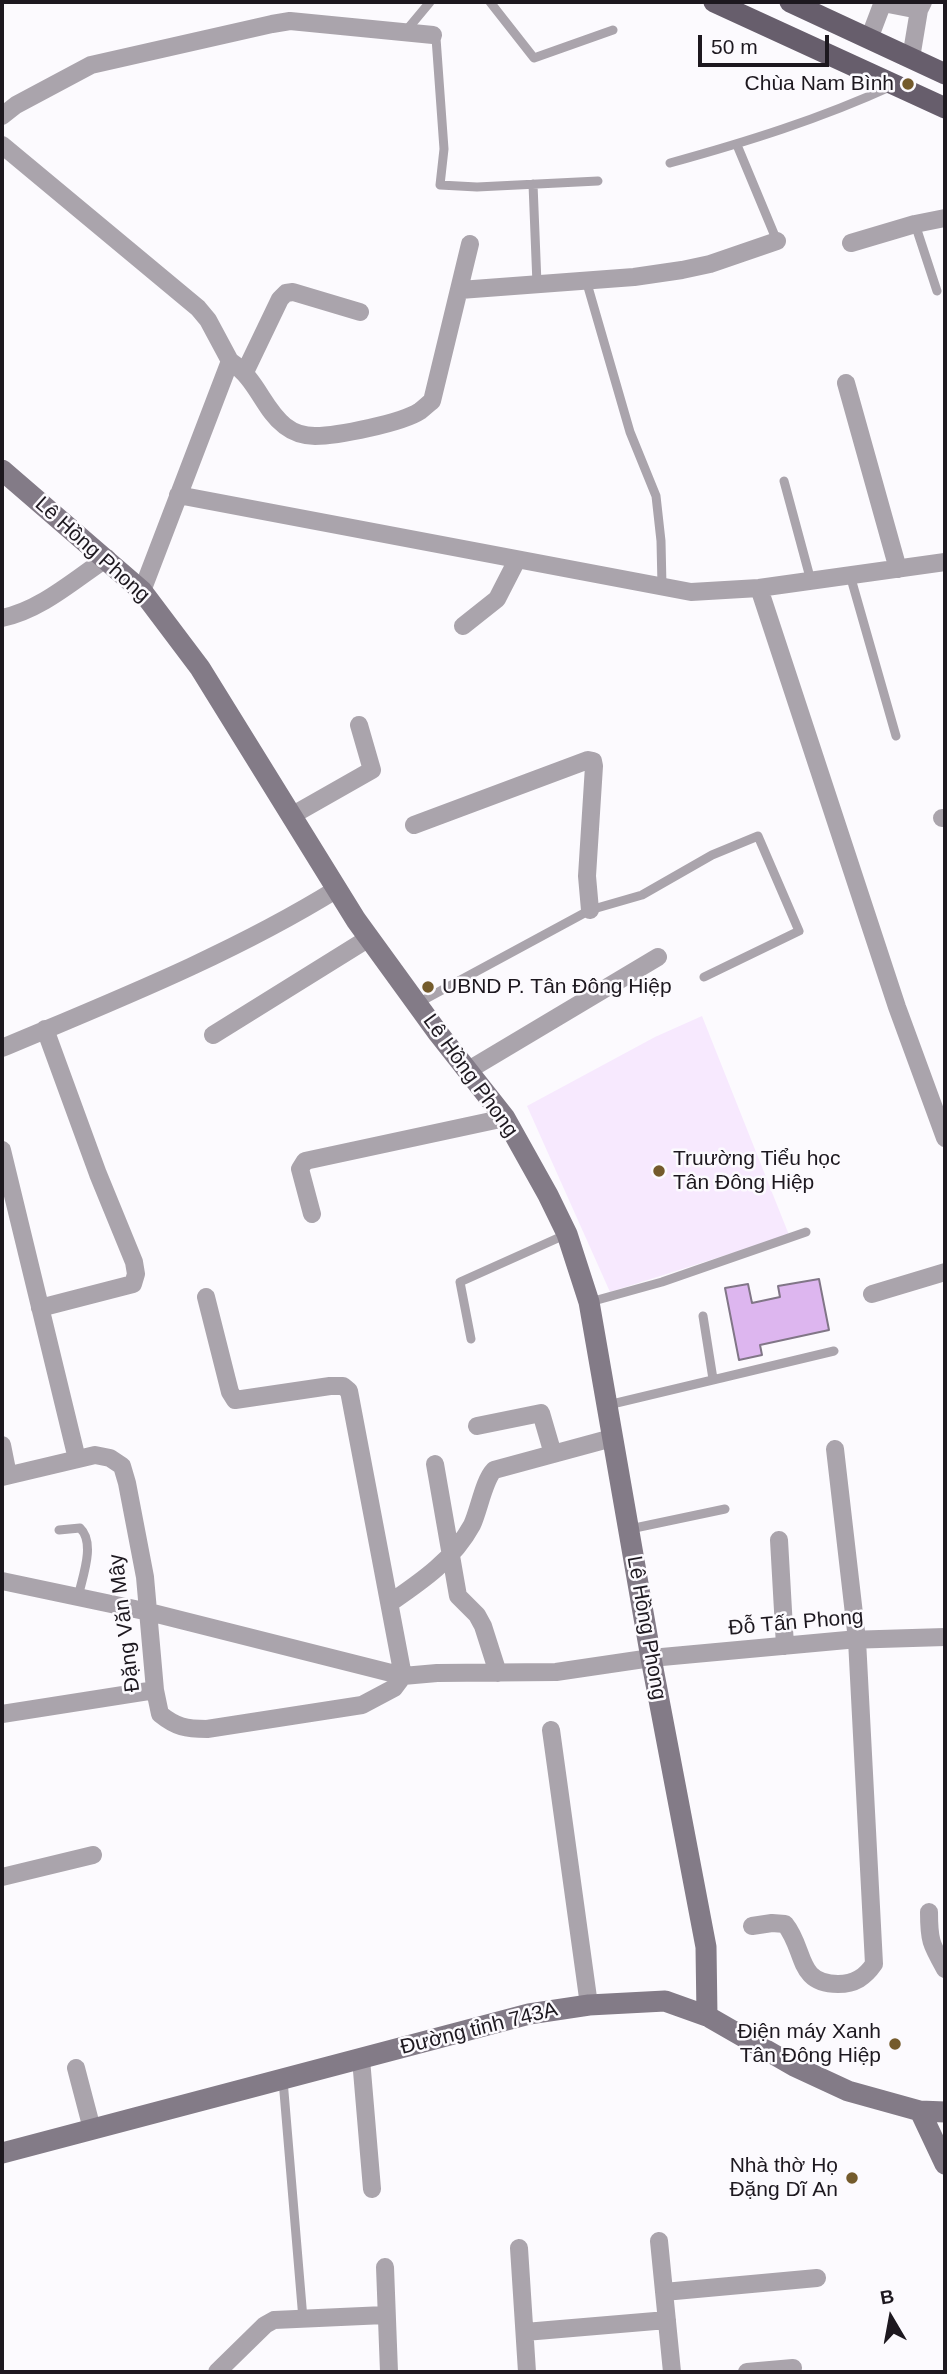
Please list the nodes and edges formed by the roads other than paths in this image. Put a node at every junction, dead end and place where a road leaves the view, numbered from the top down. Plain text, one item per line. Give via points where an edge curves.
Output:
1 (430, 2) edge
2 (490, 2) edge
3 (714, 2) edge
4 (790, 2) edge
5 (883, 2) edge
6 (921, 6) edge
7 (613, 30) dead end
8 (405, 32) junction
9 (433, 34) joint
10 (869, 39) junction
11 (911, 58) junction
12 (945, 74) edge
13 (894, 85) junction
14 (945, 108) edge
15 (2, 116) edge
16 (2, 145) edge
17 (737, 145) junction
18 (670, 163) dead end
19 (598, 181) dead end
20 (533, 184) junction
21 (945, 218) edge
22 (915, 224) junction
23 (777, 240) joint
24 (851, 243) dead end
25 (470, 244) dead end
26 (586, 280) junction
27 (537, 284) junction
28 (460, 290) junction
29 (937, 291) dead end
30 (359, 312) dead end
31 (230, 361) junction
32 (245, 372) junction
33 (846, 383) dead end
34 (2, 470) edge
35 (785, 481) dead end
36 (178, 495) junction
37 (107, 558) junction
38 (517, 560) junction
39 (945, 562) edge
40 (898, 569) junction
41 (850, 575) junction
42 (811, 581) junction
43 (662, 588) junction
44 (758, 588) junction
45 (142, 591) junction
46 (2, 618) edge
47 (463, 626) dead end
48 (359, 725) dead end
49 (896, 736) dead end
50 (291, 816) junction
51 (414, 825) dead end
52 (337, 889) junction
53 (590, 910) junction
54 (369, 938) junction
55 (658, 957) dead end
56 (704, 977) dead end
57 (417, 1004) junction
58 (46, 1029) junction
59 (213, 1035) dead end
60 (2, 1048) edge
61 (467, 1070) junction
62 (505, 1118) junction
63 (945, 1138) edge
64 (2, 1150) edge
65 (312, 1214) dead end
66 (806, 1232) dead end
67 (567, 1234) junction
68 (945, 1272) edge
69 (872, 1294) dead end
70 (206, 1297) dead end
71 (589, 1303) junction
72 (40, 1308) junction
73 (703, 1317) dead end
74 (471, 1339) dead end
75 (834, 1351) dead end
76 (713, 1379) junction
77 (607, 1406) junction
78 (477, 1426) dead end
79 (612, 1438) junction
80 (2, 1445) edge
81 (835, 1449) dead end
82 (553, 1454) junction
83 (77, 1459) junction
84 (435, 1464) dead end
85 (5, 1476) edge
86 (725, 1509) dead end
87 (59, 1530) dead end
88 (628, 1530) junction
89 (779, 1540) dead end
90 (452, 1555) junction
91 (2, 1581) edge
92 (78, 1597) junction
93 (390, 1603) junction
94 (149, 1612) junction
95 (945, 1637) edge
96 (857, 1640) junction
97 (785, 1646) junction
98 (651, 1658) junction
99 (498, 1673) junction
100 (403, 1676) junction
101 (155, 1690) junction
102 (2, 1714) edge
103 (551, 1730) dead end
104 (93, 1855) dead end
105 (2, 1877) edge
106 (929, 1912) dead end
107 (752, 1926) dead end
108 (945, 1969) edge
109 (589, 2005) junction
110 (707, 2016) junction
111 (361, 2059) junction
112 (76, 2068) dead end
113 (283, 2078) junction
114 (920, 2111) junction
115 (945, 2112) edge
116 (92, 2129) junction
117 (2, 2153) edge
118 (945, 2164) edge
119 (372, 2189) dead end
120 (659, 2241) dead end
121 (519, 2248) dead end
122 (385, 2267) dead end
123 (817, 2278) dead end
124 (664, 2292) junction
125 (385, 2315) junction
126 (303, 2319) junction
127 (667, 2319) junction
128 (525, 2332) junction
129 (793, 2368) dead end
130 (217, 2372) edge
131 (389, 2372) edge
132 (527, 2372) edge
133 (672, 2372) edge
134 (747, 2372) edge

1 - 8 lane
2 - 7 lane via 534,58
3 - 13 main road
4 - 10 main road
5 - 6 street
5 - 10 street
6 - 11 street
8 - 9 street
8 - 15 street via 290,21 272,24 91,65
9 - 20 lane via 444,149 440,185
10 - 11 main road
11 - 12 main road
13 - 14 main road
13 - 17 lane via 845,108
16 - 31 street via 198,308
17 - 18 lane
17 - 23 lane
19 - 20 lane
20 - 27 lane
21 - 22 street
22 - 24 street
22 - 29 lane
23 - 26 street via 682,270
25 - 28 street
26 - 27 street
26 - 43 lane via 630,432 656,496
27 - 28 street
28 - 32 street via 432,401 406,418 335,434 300,434 285,426
30 - 32 street via 286,293
31 - 32 street
31 - 36 street
33 - 40 street
34 - 37 main road, Lê Hồng Phong
35 - 42 lane
36 - 38 street
36 - 45 street
37 - 45 main road, Lê Hồng Phong
37 - 46 street via 44,601
38 - 43 street
38 - 47 street via 497,599
39 - 40 street
40 - 41 street
41 - 42 street
41 - 49 lane
42 - 44 street
43 - 44 street via 691,592
44 - 63 street
45 - 50 main road, Lê Hồng Phong via 200,668
48 - 50 street via 372,770
50 - 52 main road, Lê Hồng Phong
51 - 53 street via 593,761 587,876
52 - 54 main road, Lê Hồng Phong
52 - 58 street via 167,978
53 - 56 lane via 642,895 712,855 758,836 799,931
53 - 57 lane
54 - 57 main road, Lê Hồng Phong
54 - 59 street
55 - 61 street
57 - 61 main road, Lê Hồng Phong
58 - 60 street
58 - 72 street via 136,1273 133,1284
61 - 62 main road, Lê Hồng Phong
62 - 65 street via 305,1161 300,1169
62 - 67 main road, Lê Hồng Phong
64 - 72 street
66 - 71 lane
67 - 71 main road, Lê Hồng Phong
67 - 74 lane via 460,1282
68 - 69 street
70 - 93 street via 235,1400 330,1386 349,1391
71 - 77 main road, Lê Hồng Phong
72 - 83 street
73 - 76 lane
75 - 76 lane
76 - 77 lane
77 - 79 main road, Lê Hồng Phong
78 - 82 street via 541,1413
79 - 82 street
79 - 88 main road, Lê Hồng Phong
80 - 85 street
81 - 96 street
82 - 90 street via 494,1470 488,1476 480,1508
83 - 85 street, Đặng Văn Mây
83 - 94 street, Đặng Văn Mây via 95,1455 122,1466
84 - 90 street
86 - 88 lane
87 - 92 lane via 80,1528 87,1537
88 - 98 main road, Lê Hồng Phong
89 - 97 street
90 - 93 street
90 - 99 street via 458,1596 483,1626
91 - 92 street
92 - 94 street
93 - 100 street
94 - 100 street
94 - 101 street, Đặng Văn Mây
95 - 96 street, Đỗ Tấn Phong
96 - 97 street, Đỗ Tấn Phong
96 - 107 street via 874,1964 866,1976 846,1984 826,1984 814,1980 806,1970 785,1924
97 - 98 street, Đỗ Tấn Phong
98 - 99 street via 556,1672
98 - 110 main road, Lê Hồng Phong via 706,1947
99 - 100 street
100 - 101 street, Đặng Văn Mây via 394,1688 362,1705 207,1729 184,1730 172,1724 160,1714
101 - 102 street
103 - 109 street
104 - 105 street
106 - 108 street via 929,1940
109 - 110 main road, Đường tỉnh 743A via 665,2001
109 - 111 main road, Đường tỉnh 743A via 529,2014
110 - 114 main road, Đường tỉnh 743A via 848,2091
111 - 113 main road, Đường tỉnh 743A
111 - 119 street
112 - 116 street
113 - 116 main road, Đường tỉnh 743A
113 - 126 lane
114 - 115 main road, Đường tỉnh 743A
114 - 118 main road
116 - 117 main road, Đường tỉnh 743A
120 - 124 street
121 - 128 street
122 - 125 street
123 - 124 street
124 - 127 street
125 - 126 street
125 - 131 street
126 - 130 street via 274,2320 265,2325
127 - 128 street
127 - 133 street
128 - 132 street
129 - 134 street

